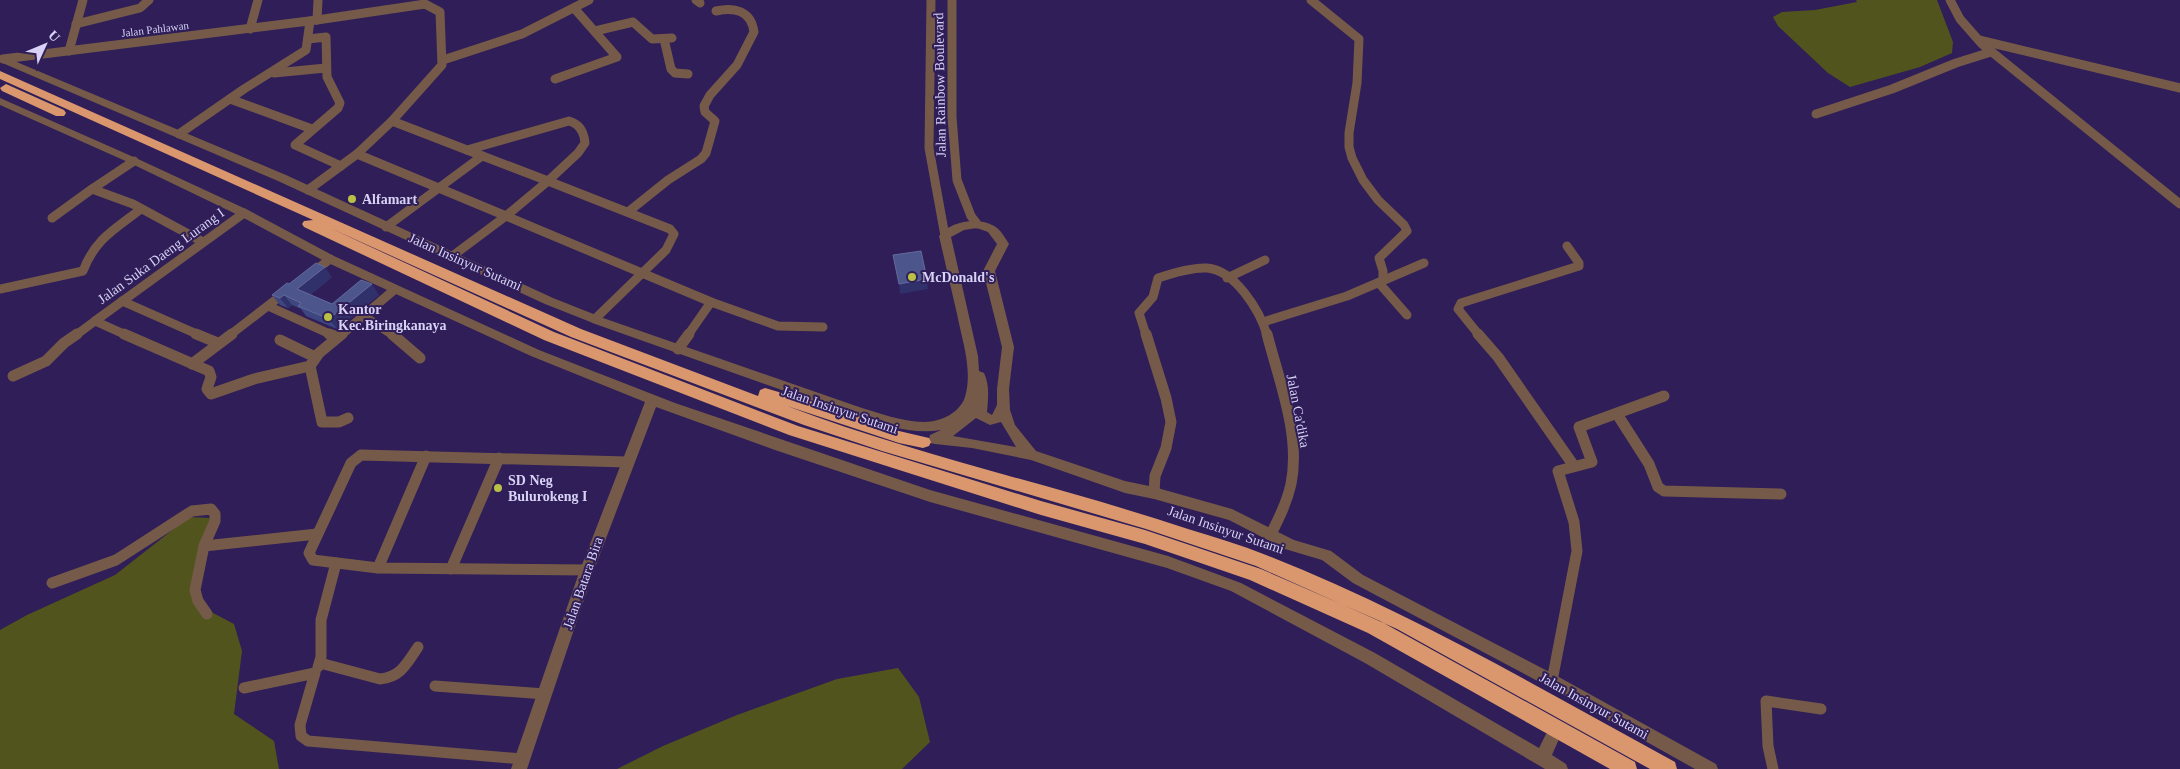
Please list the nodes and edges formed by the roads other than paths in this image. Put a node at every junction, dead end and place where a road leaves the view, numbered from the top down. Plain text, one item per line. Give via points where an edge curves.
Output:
1 (83, 0) edge
2 (149, 0) edge
3 (258, 0) edge
4 (318, 0) edge
5 (589, 0) edge
6 (931, 0) edge
7 (952, 0) edge
8 (1311, 0) edge
9 (1950, 0) edge
10 (426, 2) edge
11 (574, 8) junction
12 (716, 11) dead end
13 (314, 21) junction
14 (76, 24) junction
15 (250, 28) junction
16 (595, 31) junction
17 (308, 39) junction
18 (1978, 40) junction
19 (69, 51) junction
20 (1991, 52) junction
21 (2, 59) edge
22 (443, 60) junction
23 (326, 68) junction
24 (270, 73) junction
25 (688, 74) dead end
26 (0, 75) edge
27 (555, 79) dead end
28 (0, 86) edge
29 (2180, 88) edge
30 (230, 99) junction
31 (0, 101) edge
32 (1816, 114) dead end
33 (392, 121) junction
34 (312, 129) junction
35 (180, 134) junction
36 (467, 150) junction
37 (357, 154) junction
38 (482, 156) junction
39 (134, 162) junction
40 (341, 166) junction
41 (548, 181) junction
42 (92, 189) junction
43 (440, 189) junction
44 (308, 190) junction
45 (2180, 204) edge
46 (141, 209) junction
47 (628, 212) junction
48 (244, 213) junction
49 (506, 216) junction
50 (52, 218) dead end
51 (977, 224) junction
52 (386, 227) junction
53 (945, 236) junction
54 (203, 242) junction
55 (1567, 246) dead end
56 (451, 257) junction
57 (330, 259) junction
58 (1265, 260) dead end
59 (1424, 263) dead end
60 (642, 273) junction
61 (1227, 278) junction
62 (1381, 282) junction
63 (0, 289) edge
64 (394, 290) junction
65 (122, 301) junction
66 (711, 302) junction
67 (268, 306) junction
68 (362, 315) junction
69 (1407, 315) dead end
70 (595, 319) junction
71 (95, 321) junction
72 (1263, 322) junction
73 (824, 327) dead end
74 (576, 333) junction
75 (336, 337) junction
76 (280, 340) dead end
77 (218, 343) junction
78 (678, 349) junction
79 (972, 356) junction
80 (420, 358) dead end
81 (312, 361) junction
82 (192, 364) junction
83 (13, 376) dead end
84 (1664, 396) dead end
85 (653, 399) junction
86 (979, 407) junction
87 (1002, 408) junction
88 (1617, 414) junction
89 (348, 418) dead end
90 (929, 441) junction
91 (1031, 455) junction
92 (426, 456) junction
93 (499, 458) junction
94 (627, 462) junction
95 (1574, 466) junction
96 (1154, 493) junction
97 (1781, 494) dead end
98 (316, 534) junction
99 (1271, 534) junction
100 (204, 546) junction
101 (336, 563) junction
102 (378, 568) junction
103 (451, 570) junction
104 (588, 570) junction
105 (52, 583) dead end
106 (207, 614) dead end
107 (418, 647) dead end
108 (318, 668) junction
109 (1552, 681) junction
110 (435, 686) dead end
111 (244, 688) dead end
112 (545, 694) junction
113 (1821, 709) dead end
114 (1551, 739) dead end
115 (1542, 759) junction
116 (521, 764) edge
117 (1560, 769) edge
118 (1628, 769) edge
119 (1668, 769) edge
120 (1710, 769) edge
121 (1773, 769) edge

1 - 14 street
2 - 14 street via 140,8
3 - 15 street
4 - 13 street
5 - 11 street
6 - 53 street, Jalan Rainbow Boulevard via 929,148
7 - 51 street, Jalan Rainbow Boulevard via 952,117 957,180
8 - 62 street via 1359,39 1349,149 1376,198 1407,231 1379,258 1383,271
9 - 18 street via 1963,25
10 - 13 street, Jalan Pahlawan
10 - 22 street via 440,12
11 - 16 street
11 - 22 street via 522,34
12 - 47 street via 737,10 751,23 754,32 737,65 704,106 705,112 715,121 706,153
13 - 15 street, Jalan Pahlawan
13 - 17 street
14 - 19 street
15 - 19 street, Jalan Pahlawan
16 - 25 street via 633,22 648,38 668,39 671,69 675,73
16 - 27 street via 617,55 616,58
17 - 23 street via 326,37
17 - 24 street via 306,50
18 - 20 street
18 - 29 street
19 - 21 street, Jalan Pahlawan
20 - 32 street
20 - 45 street
21 - 35 street
22 - 33 street via 419,93
23 - 24 street
23 - 34 street via 340,103
24 - 30 street
26 - 74 highway, Jalan Insinyur Sutami
28 - 118 highway via 264,203 549,336 661,380 794,431 1146,537 1255,574 1374,627
30 - 34 street
30 - 35 street
31 - 39 street
33 - 36 street
33 - 37 street
34 - 40 street via 296,142 296,146
35 - 44 street
36 - 38 street
36 - 41 street via 560,123 574,122 581,127 586,143
37 - 40 street
37 - 43 street
38 - 41 street
38 - 43 street
39 - 42 street
39 - 48 street
40 - 44 street
41 - 47 street
41 - 49 street
42 - 46 street
42 - 50 street
43 - 49 street
43 - 52 street
44 - 52 street
46 - 54 street
46 - 63 street via 98,242 83,271
47 - 60 street via 665,226 674,234 666,250
48 - 54 street, Jalan Suka Daeng Lurang I
48 - 57 street
49 - 56 street
49 - 60 street
51 - 53 street via 955,227
51 - 87 street via 1000,237 1003,244 988,271 1009,356 1004,374
52 - 56 street
53 - 79 street
54 - 65 street, Jalan Suka Daeng Lurang I
55 - 95 street via 1579,266 1482,295 1460,303 1458,309 1498,358
56 - 70 street
57 - 64 street
57 - 67 street
58 - 61 street
59 - 62 street
60 - 66 street
60 - 70 street
61 - 72 street, Jalan Ca'dika via 1246,294
61 - 96 street, Jalan Ca'dika via 1206,268 1160,277 1155,281 1153,297 1139,313 1171,422 1155,476
62 - 69 street
62 - 72 street
64 - 68 street
64 - 85 street via 535,354
65 - 71 street, Jalan Suka Daeng Lurang I
65 - 77 street
66 - 73 street via 778,326
66 - 78 street
67 - 75 street
67 - 77 street
68 - 75 street
68 - 80 street via 391,333
70 - 78 street
71 - 82 street
71 - 83 street, Jalan Suka Daeng Lurang I via 64,343 46,361
72 - 99 street, Jalan Ca'dika via 1282,392 1293,457 1292,479
74 - 90 highway via 593,333 609,338 899,438
74 - 119 highway, Jalan Insinyur Sutami via 836,430 1146,522 1261,560 1403,623
75 - 81 street
76 - 81 street
77 - 82 street
78 - 79 street via 858,412 900,424 928,427 944,424 960,415 971,400 974,383
79 - 86 street via 980,369 982,396
81 - 82 street via 215,394 208,391 209,371
81 - 89 street via 322,422 339,422
84 - 88 street
85 - 94 street, Jalan Batara Bira
85 - 115 street via 930,496 1158,560 1236,588 1370,658
86 - 87 street via 980,414 988,420 1000,417
86 - 90 street via 959,427
87 - 91 street via 1007,424
88 - 95 street via 1579,426 1592,462
88 - 97 street via 1649,464 1658,487 1664,491
90 - 91 street via 972,443
91 - 96 street via 1125,487
92 - 93 street
92 - 98 street via 366,454 355,458
92 - 102 street
93 - 94 street
93 - 103 street
94 - 104 street, Jalan Batara Bira
95 - 109 street via 1558,471 1574,522 1577,551
96 - 99 street via 1232,516
98 - 100 street
98 - 101 street via 309,553 311,558
99 - 109 street via 1290,545 1326,555 1358,578
100 - 105 street via 215,521 211,509 192,511 122,557
100 - 106 street via 195,590
101 - 102 street
101 - 108 street via 321,619 322,654
102 - 103 street
103 - 104 street
104 - 112 street, Jalan Batara Bira
107 - 108 street via 398,676 390,679
108 - 111 street
108 - 116 street via 300,725 301,736 308,741
109 - 120 street via 1569,698
110 - 112 street
112 - 116 street, Jalan Batara Bira
113 - 121 street via 1766,701 1768,746
114 - 115 street
115 - 117 street

